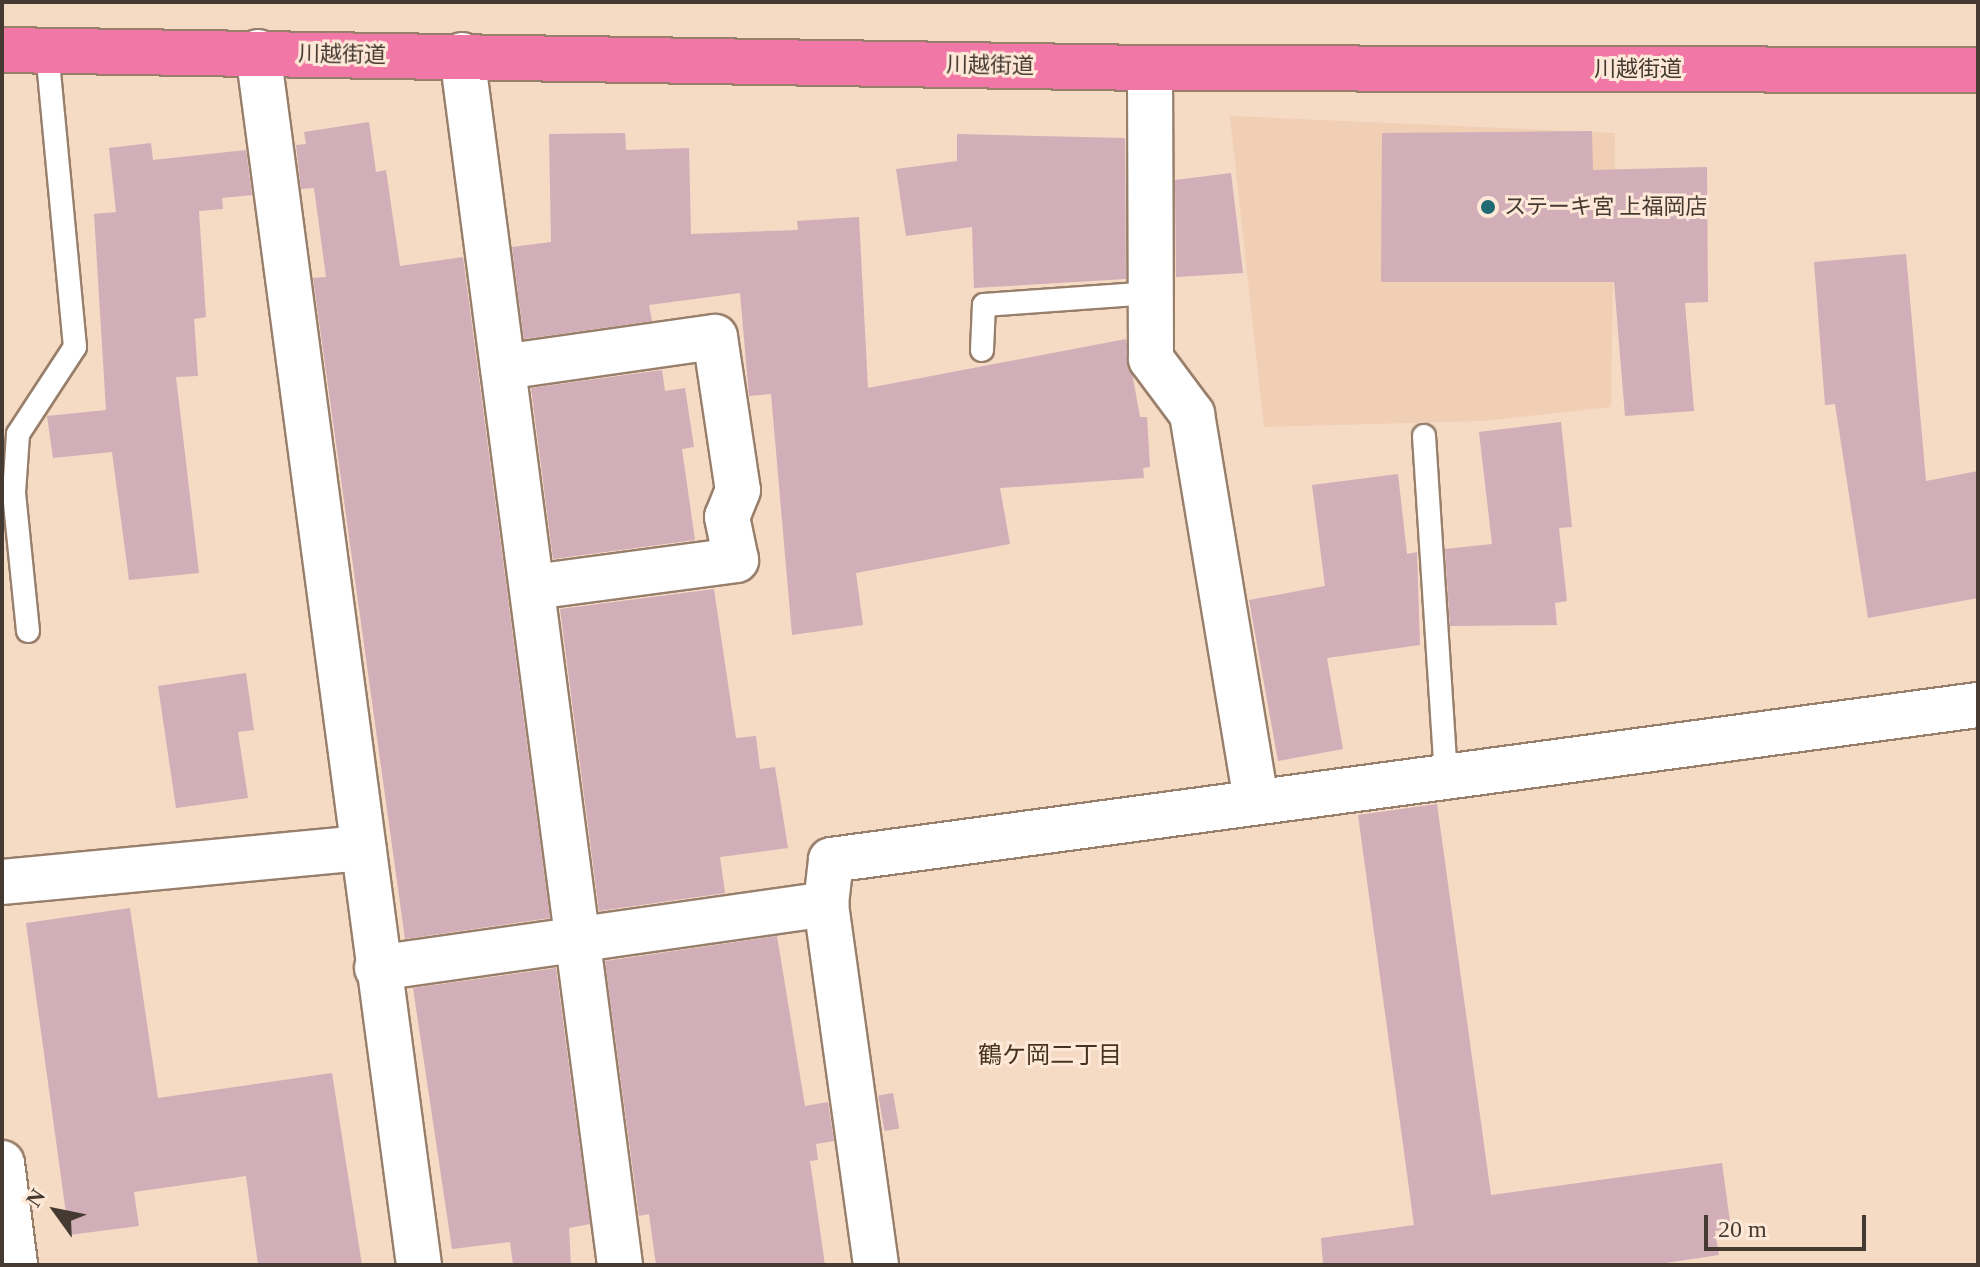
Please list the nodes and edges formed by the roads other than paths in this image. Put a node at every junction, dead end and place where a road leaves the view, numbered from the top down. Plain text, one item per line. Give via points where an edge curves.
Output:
1 (47, 49) junction
2 (2, 50) edge
3 (258, 52) junction
4 (462, 55) junction
5 (1150, 68) junction
6 (1978, 70) edge
7 (1150, 293) junction
8 (982, 350) dead end
9 (503, 367) junction
10 (1424, 436) dead end
11 (533, 587) junction
12 (28, 631) dead end
13 (1978, 705) edge
14 (1446, 777) junction
15 (1256, 802) junction
16 (363, 848) junction
17 (2, 882) edge
18 (826, 904) junction
19 (581, 942) junction
20 (377, 968) junction
21 (2, 1163) edge
22 (15, 1265) edge
23 (419, 1265) edge
24 (620, 1265) edge
25 (876, 1265) edge

1 - 2 highway, 川越街道
1 - 3 highway, 川越街道
1 - 12 lane via 75,347 18,434 14,493
3 - 4 highway, 川越街道
3 - 16 street
4 - 5 highway, 川越街道
4 - 9 street
5 - 6 highway, 川越街道
5 - 7 street
7 - 8 lane via 984,305
7 - 15 street via 1151,359 1192,414
9 - 11 street
9 - 11 street via 715,337 738,490 727,517 736,560
10 - 14 lane
11 - 19 street
13 - 14 street
14 - 15 street
15 - 18 street via 831,860
16 - 17 street
16 - 20 street
18 - 19 street
18 - 25 street
19 - 20 street
19 - 24 street
20 - 23 street
21 - 22 street

